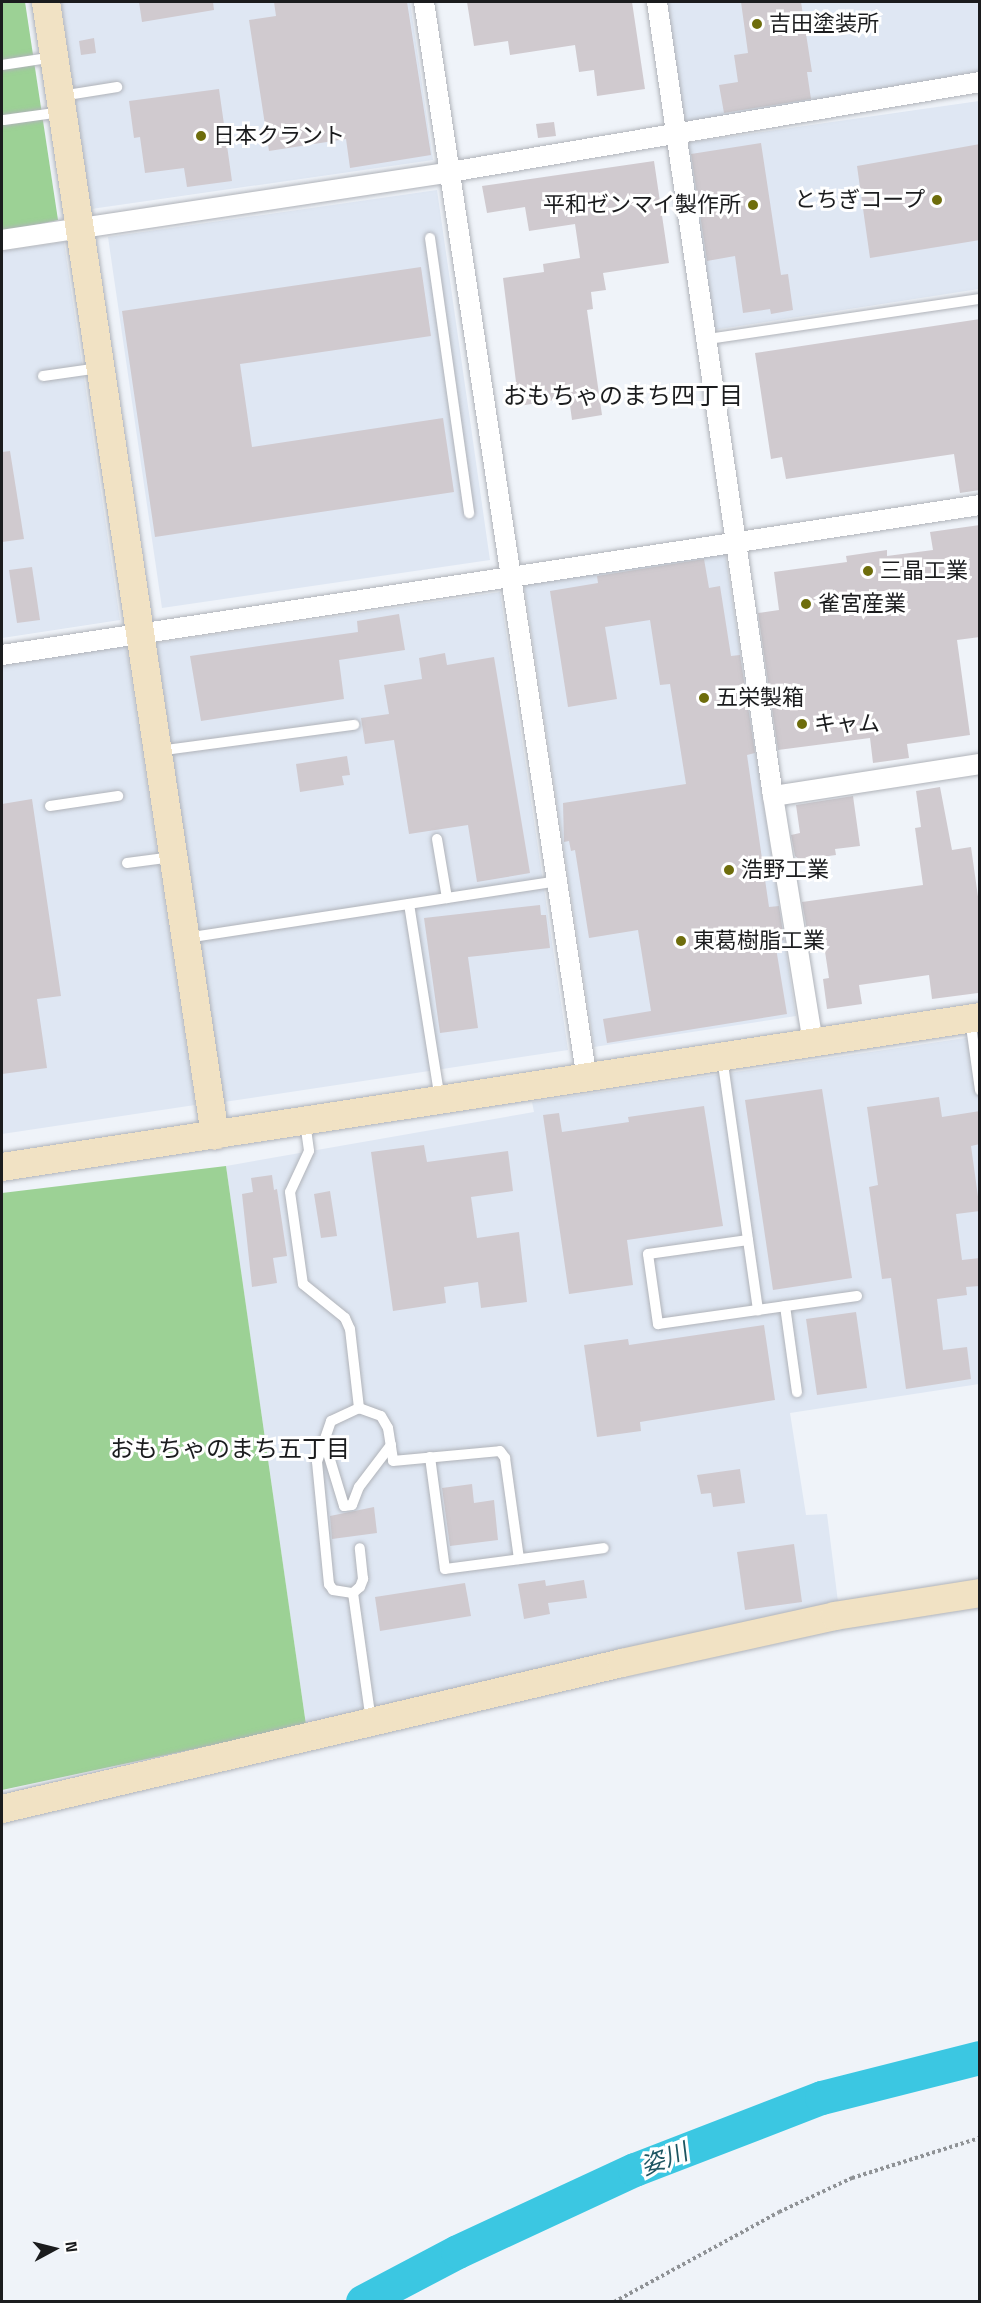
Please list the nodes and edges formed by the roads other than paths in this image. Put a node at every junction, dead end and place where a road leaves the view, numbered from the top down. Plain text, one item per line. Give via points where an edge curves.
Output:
1 (46, 2) edge
2 (424, 2) edge
3 (657, 2) edge
4 (54, 57) junction
5 (2, 65) edge
6 (980, 82) edge
7 (117, 87) dead end
8 (61, 104) junction
9 (4, 120) dead end
10 (677, 135) junction
11 (450, 172) junction
12 (80, 228) junction
13 (429, 238) dead end
14 (2, 240) edge
15 (980, 299) edge
16 (708, 339) junction
17 (100, 367) junction
18 (43, 376) dead end
19 (980, 505) edge
20 (469, 513) dead end
21 (737, 543) junction
22 (510, 579) junction
23 (140, 636) junction
24 (2, 655) edge
25 (354, 725) dead end
26 (158, 751) junction
27 (980, 764) edge
28 (118, 796) dead end
29 (772, 796) junction
30 (50, 806) dead end
31 (437, 839) dead end
32 (173, 856) junction
33 (127, 863) dead end
34 (557, 881) junction
35 (447, 898) junction
36 (409, 904) junction
37 (185, 938) junction
38 (975, 1018) edge
39 (813, 1042) junction
40 (722, 1057) junction
41 (587, 1080) junction
42 (980, 1090) edge
43 (440, 1102) junction
44 (305, 1122) junction
45 (215, 1135) junction
46 (2, 1167) edge
47 (748, 1240) junction
48 (857, 1296) dead end
49 (785, 1306) junction
50 (758, 1310) junction
51 (797, 1392) dead end
52 (359, 1408) junction
53 (323, 1438) junction
54 (391, 1445) junction
55 (430, 1457) junction
56 (360, 1548) dead end
57 (604, 1548) dead end
58 (519, 1559) junction
59 (353, 1593) junction
60 (980, 1593) edge
61 (371, 1724) junction
62 (2, 1809) edge

1 - 4 street
2 - 11 street
3 - 10 street
4 - 5 lane
4 - 8 street
6 - 10 street
7 - 8 lane
8 - 9 lane
8 - 12 street
10 - 11 street
10 - 16 street
11 - 12 street
11 - 22 street
12 - 14 street
12 - 17 street
13 - 20 lane
15 - 16 lane
16 - 21 street
17 - 18 lane
17 - 23 street
19 - 21 street
21 - 22 street
21 - 29 street
22 - 23 street
22 - 34 street
23 - 24 street
23 - 26 street
25 - 26 lane
26 - 32 street
27 - 29 street
28 - 30 lane
29 - 39 street
31 - 35 lane
32 - 33 lane
32 - 37 street
34 - 35 lane
34 - 41 street
35 - 36 lane
36 - 37 lane
36 - 43 lane
37 - 45 street
38 - 39 street
38 - 42 lane
39 - 40 street
40 - 41 street
40 - 47 lane
41 - 43 street
43 - 44 street
44 - 45 street
44 - 52 lane via 309,1151 290,1192 303,1284 345,1318 350,1329
45 - 46 street
47 - 50 lane
47 - 50 lane via 648,1254 658,1324
48 - 49 lane
49 - 50 lane
49 - 51 lane
52 - 53 lane via 331,1421
52 - 54 lane via 381,1416
53 - 54 lane via 344,1506 352,1505 359,1487
53 - 59 lane via 317,1462 329,1584 333,1590
54 - 55 lane via 393,1461
55 - 58 lane via 500,1451 505,1458
55 - 58 lane via 445,1569
56 - 59 lane via 363,1579
57 - 58 lane
59 - 61 lane
60 - 61 street via 835,1616
61 - 62 street

